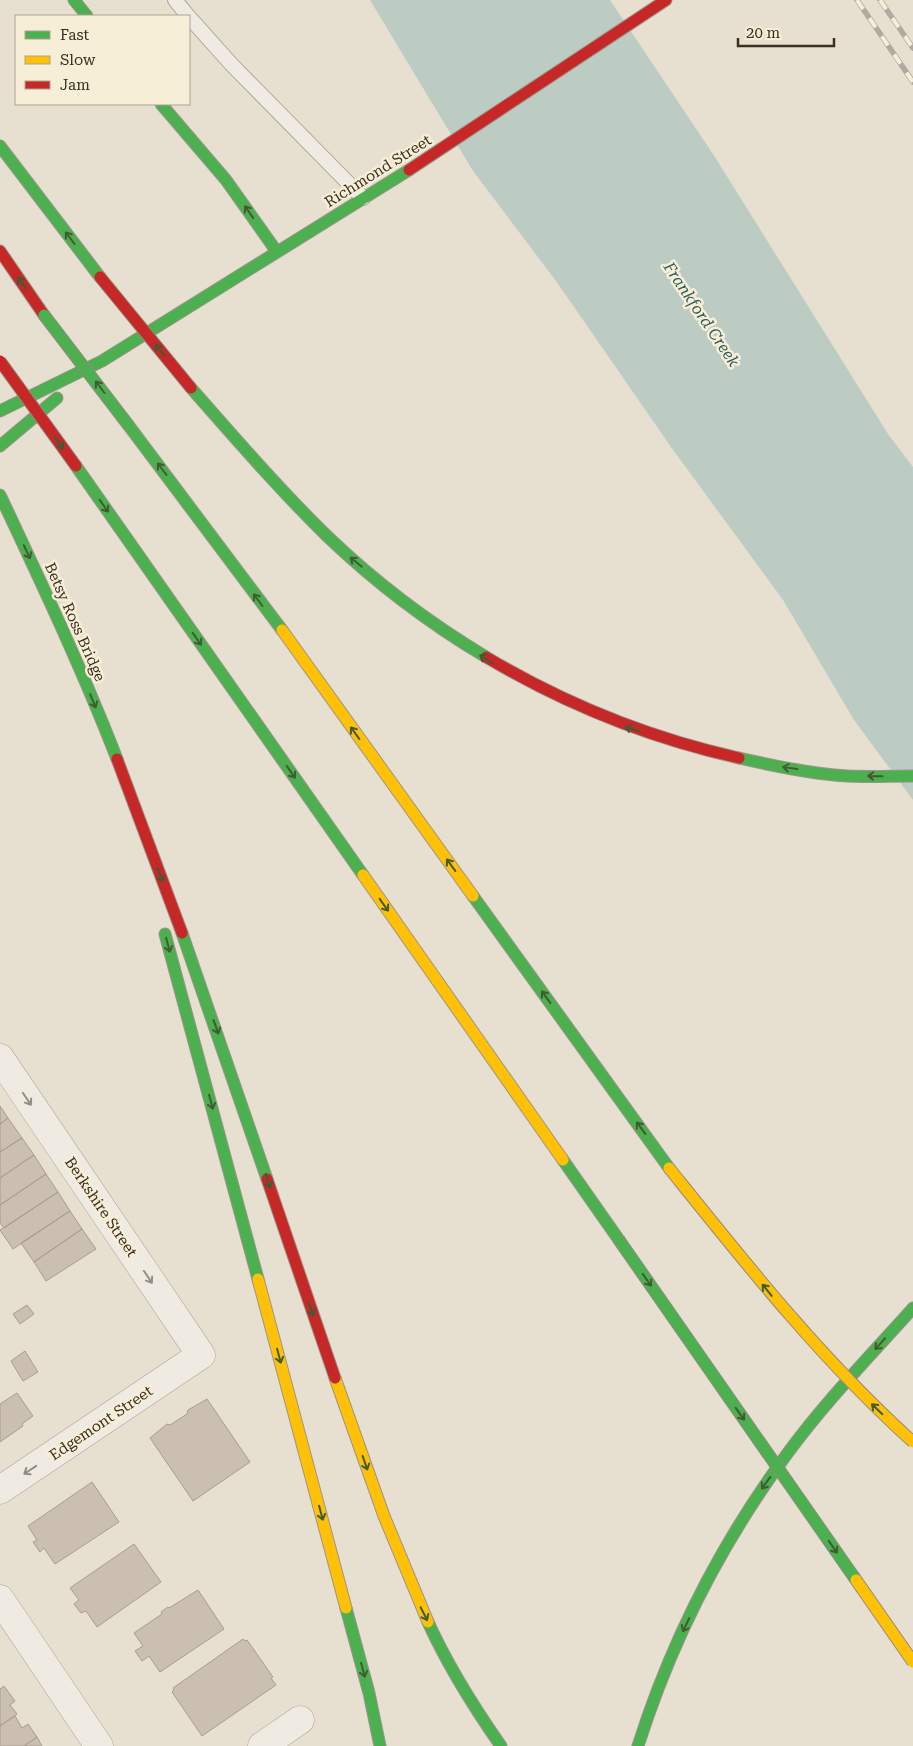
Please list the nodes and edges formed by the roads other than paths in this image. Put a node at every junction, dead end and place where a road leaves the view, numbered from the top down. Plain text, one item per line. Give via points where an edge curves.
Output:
1 (74, 0) edge
2 (175, 0) edge
3 (666, 0) edge
4 (86, 15) edge
5 (188, 15) edge
6 (190, 17) edge
7 (162, 105) edge
8 (0, 146) edge
9 (363, 198) junction
10 (0, 251) edge
11 (277, 252) junction
12 (102, 360) junction
13 (0, 361) edge
14 (0, 411) edge
15 (0, 446) edge
16 (0, 495) edge
17 (120, 763) junction
18 (913, 776) edge
19 (153, 886) dead end
20 (163, 924) dead end
21 (0, 1058) edge
22 (913, 1308) edge
23 (201, 1355) joint
24 (913, 1442) edge
25 (0, 1490) edge
26 (0, 1599) edge
27 (913, 1662) edge
28 (300, 1720) dead end
29 (99, 1746) edge
30 (262, 1746) edge
31 (380, 1746) edge
32 (501, 1746) edge
33 (638, 1746) edge

1 - 4 main road
2 - 5 lane
3 - 9 main road, Richmond Street
6 - 9 lane via 232,65
11 -> 7 main road via 226,180
18 -> 8 main road, bridge via 838,775 764,765 692,749 632,729 556,696 486,660 415,611 349,556 285,492 191,388 100,277
9 - 11 main road, Richmond Street
24 -> 10 main road, bridge via 837,1370 785,1312 669,1168 293,647 44,315
11 - 12 main road, Richmond Street
12 - 14 main road, Richmond Street
12 - 15 main road, Richmond Street
13 -> 27 main road, bridge via 620,1240
16 -> 17 main road, Betsy Ross Bridge via 73,651
17 - 19 main road
17 -> 32 main road via 218,1030 391,1538 454,1673
20 -> 31 main road via 369,1693
21 -> 23 street, Berkshire Street
22 -> 33 main road via 809,1424 762,1489 722,1555 684,1628 657,1690
23 -> 25 street, Edgemont Street
26 - 29 street
28 - 30 street

